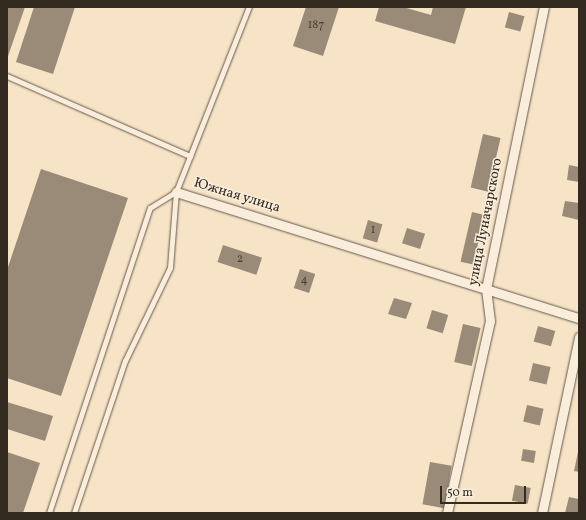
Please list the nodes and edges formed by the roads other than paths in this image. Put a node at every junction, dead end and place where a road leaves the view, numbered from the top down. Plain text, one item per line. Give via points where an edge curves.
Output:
1 (249, 7) edge
2 (544, 7) edge
3 (7, 76) edge
4 (190, 156) junction
5 (176, 192) junction
6 (486, 289) junction
7 (579, 318) edge
8 (579, 337) edge
9 (575, 379) edge
10 (49, 513) edge
11 (74, 513) edge
12 (447, 513) edge
13 (542, 513) edge

1 - 4 lane
2 - 6 street, улица Луначарского
3 - 4 lane
4 - 5 lane
5 - 6 street, Южная улица
5 - 10 lane, Южная улица via 150,208
5 - 11 lane via 170,268 125,361
6 - 7 street, Южная улица
6 - 12 street, улица Луначарского via 490,321
8 - 9 street
9 - 13 street

